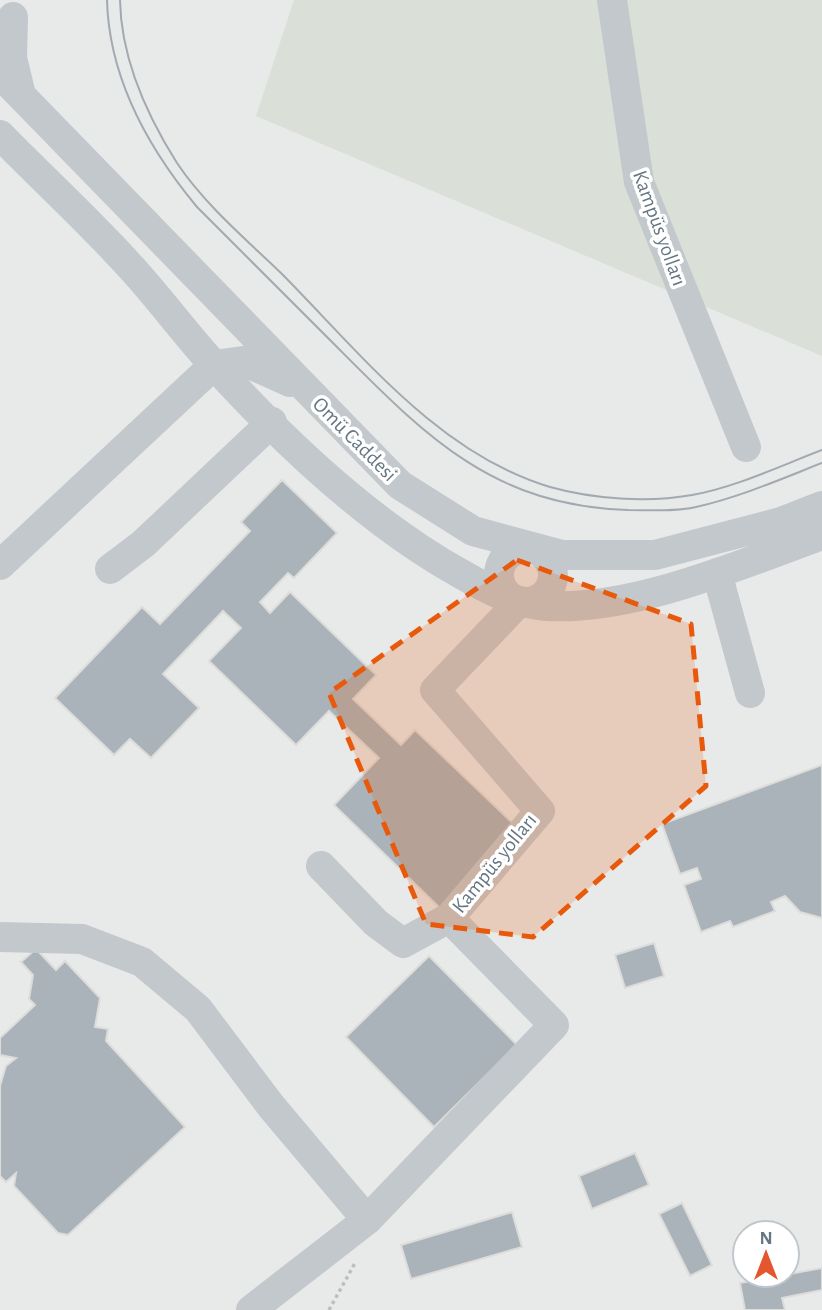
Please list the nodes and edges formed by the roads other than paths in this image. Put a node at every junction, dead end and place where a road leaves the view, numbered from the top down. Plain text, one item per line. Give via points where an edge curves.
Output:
1 (612, 0) edge
2 (10, 20) edge
3 (0, 74) edge
4 (22, 98) junction
5 (0, 135) edge
6 (241, 322) junction
7 (221, 367) junction
8 (305, 389) junction
9 (272, 422) junction
10 (746, 447) dead end
11 (822, 506) edge
12 (822, 535) edge
13 (530, 548) junction
14 (0, 565) edge
15 (110, 569) dead end
16 (717, 573) junction
17 (0, 584) edge
18 (520, 601) junction
19 (750, 694) dead end
20 (321, 866) dead end
21 (449, 918) junction
22 (0, 937) edge
23 (367, 1220) junction
24 (251, 1310) edge

1 - 10 street, Kampüs yolları via 639,182
2 - 4 street via 12,58
3 - 4 street, Omü Caddesi
4 - 6 street, Omü Caddesi
5 - 7 street, Omü Caddesi via 127,262
6 - 7 street
6 - 8 street, Omü Caddesi
7 - 8 street via 243,361
7 - 9 street, Omü Caddesi
7 - 14 street
7 - 17 street
8 - 13 street, Omü Caddesi via 400,485 473,531
9 - 15 street via 143,544
9 - 18 street, Omü Caddesi via 387,527 443,564
11 - 13 street, Omü Caddesi via 781,522 655,555 562,555
12 - 16 street, Omü Caddesi
13 - 18 street via 512,552 501,566 500,583
13 - 18 street via 546,555 553,580 545,595
16 - 18 street, Omü Caddesi via 677,587 601,602 547,606
16 - 19 street
18 - 21 street, Kampüs yolları via 435,690 540,811
20 - 21 street via 376,923 403,943
21 - 23 street, Kampüs yolları via 554,1026
22 - 23 street via 82,939 142,962 198,1009 271,1106
23 - 24 street

